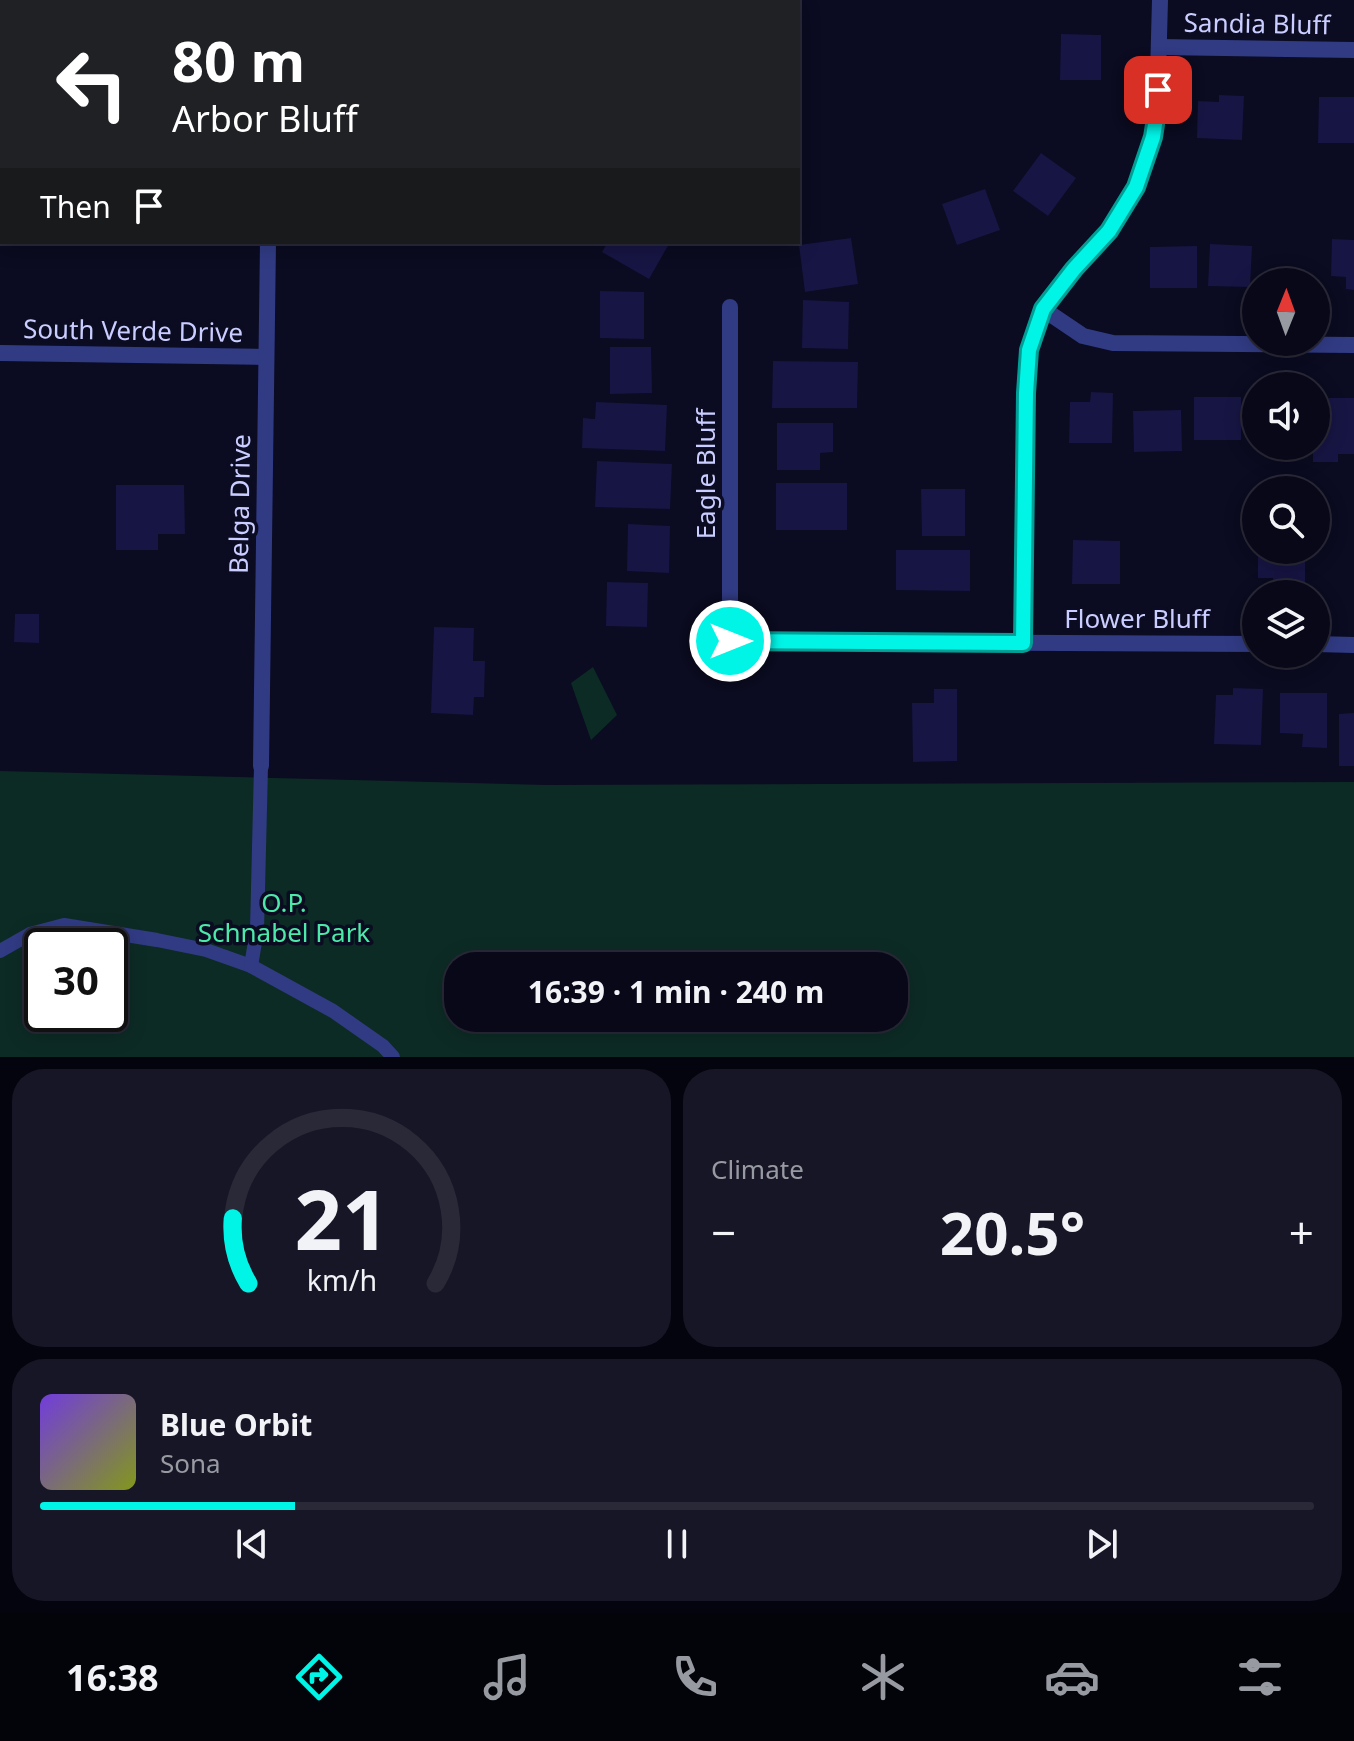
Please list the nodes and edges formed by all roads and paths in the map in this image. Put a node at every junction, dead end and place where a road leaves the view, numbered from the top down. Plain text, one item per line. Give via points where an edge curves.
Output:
1 (1160, 0) edge
2 (1160, 47) junction
3 (1354, 50) edge
4 (268, 244) edge
5 (730, 307) dead end
6 (1043, 309) junction
7 (1354, 345) edge
8 (0, 353) edge
9 (266, 357) junction
10 (730, 641) joint
11 (1023, 643) junction
12 (1242, 644) edge
13 (1330, 644) edge
14 (1354, 645) edge
15 (261, 766) joint
16 (0, 951) edge
17 (251, 966) junction
18 (393, 1057) edge

1 - 2 street
2 - 3 street, Sandia Bluff
2 - 6 street via 1155,125 1136,187 1109,231
4 - 9 street, Belga Drive
5 - 10 street, Eagle Bluff
6 - 7 street via 1083,336 1113,343
6 - 11 street via 1029,350 1026,393
8 - 9 street, South Verde Drive
9 - 15 street, Belga Drive
10 - 11 street, Flower Bluff
11 - 12 street, Flower Bluff
13 - 14 street
15 - 17 lane via 257,930
16 - 17 lane via 30,934 64,925 206,950
17 - 18 lane via 333,1011

